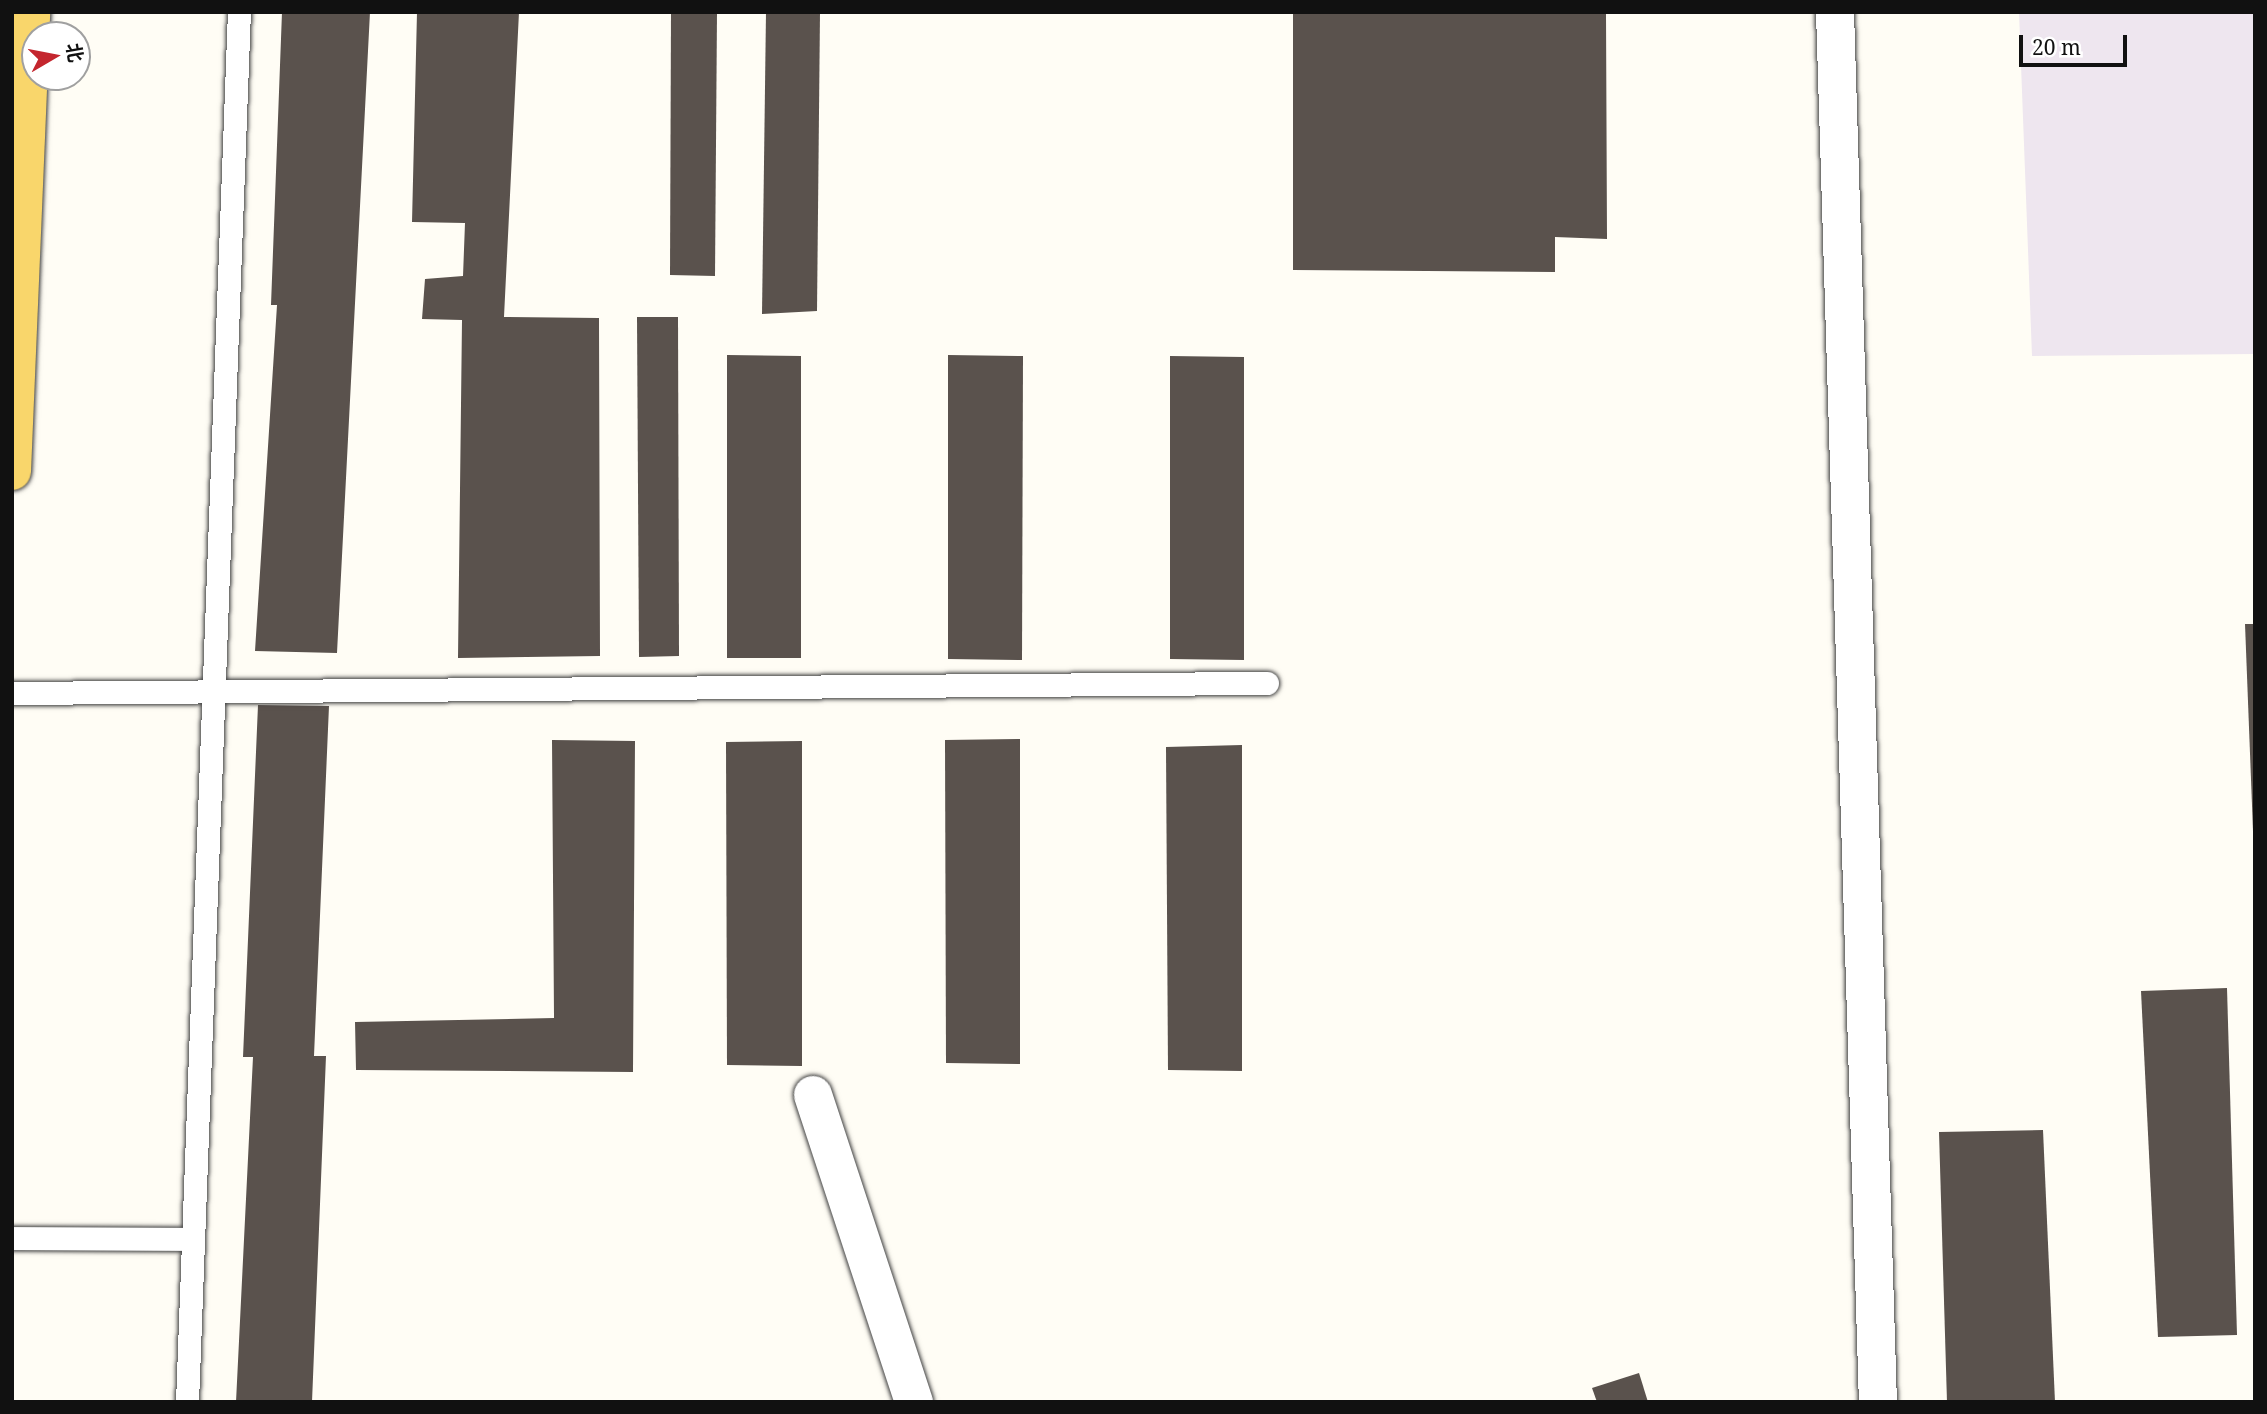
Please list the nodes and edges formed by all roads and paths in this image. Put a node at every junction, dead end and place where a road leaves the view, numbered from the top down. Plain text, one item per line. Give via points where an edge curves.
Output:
1 (31, 12) edge
2 (239, 12) edge
3 (1836, 12) edge
4 (12, 471) edge
5 (1267, 683) dead end
6 (214, 691) junction
7 (12, 693) edge
8 (813, 1095) dead end
9 (12, 1238) edge
10 (193, 1240) junction
11 (187, 1402) edge
12 (914, 1402) edge
13 (1878, 1402) edge

1 - 4 main road
2 - 6 lane
3 - 13 street
5 - 6 lane
6 - 7 lane
6 - 10 lane
8 - 12 street
9 - 10 lane
10 - 11 lane

